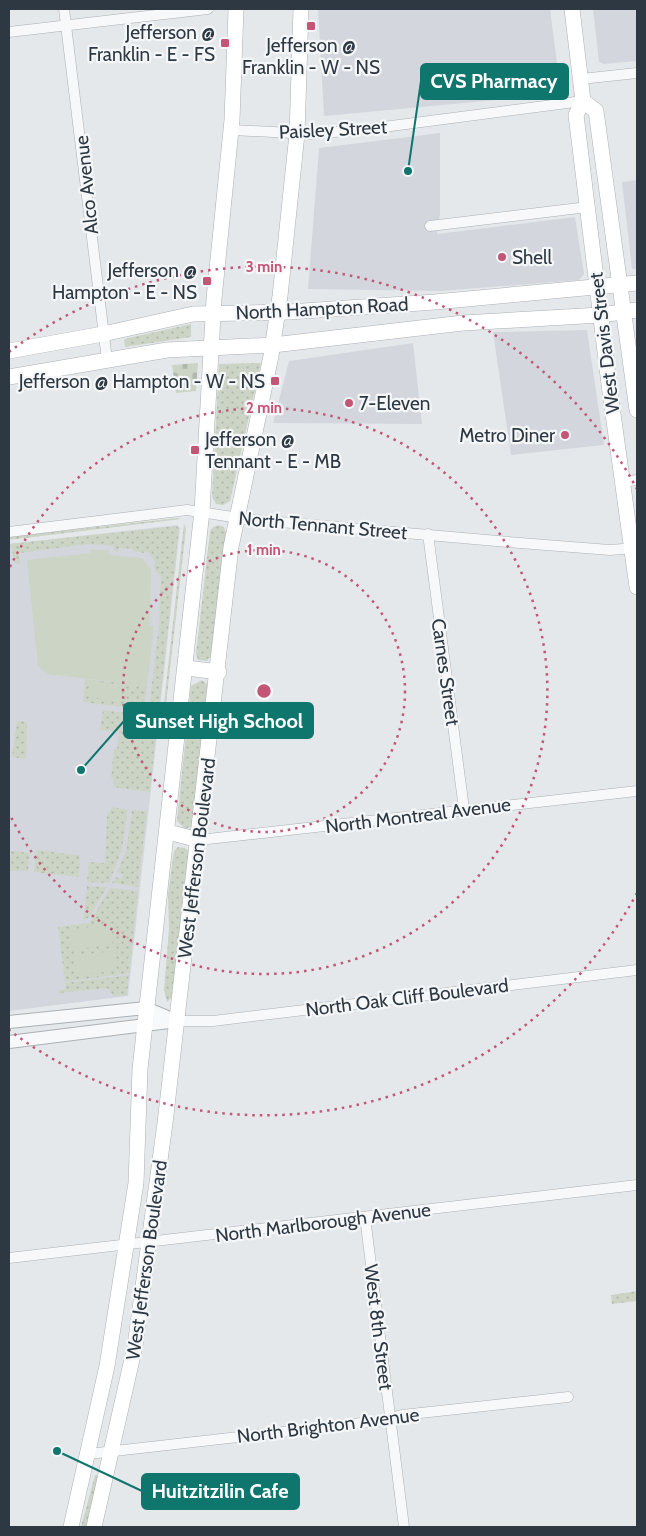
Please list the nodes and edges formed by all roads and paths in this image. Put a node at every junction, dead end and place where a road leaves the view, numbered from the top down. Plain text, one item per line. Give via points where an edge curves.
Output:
1 (64, 9) edge
2 (208, 9) edge
3 (236, 9) edge
4 (301, 9) edge
5 (572, 9) edge
6 (66, 26) junction
7 (9, 32) edge
8 (637, 73) edge
9 (581, 79) junction
10 (583, 100) junction
11 (232, 130) junction
12 (297, 134) junction
13 (588, 207) junction
14 (430, 226) dead end
15 (637, 283) edge
16 (620, 285) junction
17 (597, 287) junction
18 (631, 311) edge
19 (277, 312) junction
20 (214, 313) junction
21 (600, 315) junction
22 (103, 334) junction
23 (272, 345) junction
24 (212, 346) junction
25 (9, 351) edge
26 (107, 360) junction
27 (9, 377) edge
28 (637, 410) edge
29 (630, 481) edge
30 (202, 511) junction
31 (236, 517) junction
32 (9, 532) edge
33 (428, 534) junction
34 (635, 549) edge
35 (637, 587) edge
36 (186, 668) junction
37 (219, 672) junction
38 (637, 791) edge
39 (464, 809) junction
40 (168, 832) junction
41 (199, 840) junction
42 (637, 970) edge
43 (146, 1008) junction
44 (177, 1021) junction
45 (9, 1022) edge
46 (144, 1026) junction
47 (9, 1042) edge
48 (637, 1186) edge
49 (365, 1217) junction
50 (150, 1242) junction
51 (127, 1244) junction
52 (9, 1258) edge
53 (568, 1397) dead end
54 (391, 1418) junction
55 (112, 1451) junction
56 (88, 1454) junction
57 (72, 1527) edge
58 (94, 1527) edge
59 (404, 1527) edge

1 - 6 street, Alco Avenue
2 - 6 street
3 - 11 main road, West Jefferson Boulevard
4 - 12 main road, West Jefferson Boulevard
5 - 9 main road, West Davis Street
6 - 7 street
6 - 22 street, Alco Avenue
8 - 9 street
9 - 10 main road, West Davis Street
10 - 12 street, Paisley Street via 368,129
10 - 13 main road, West Davis Street via 576,115
10 - 16 main road, West Davis Street via 596,111
11 - 12 street, Paisley Street
11 - 20 main road, West Jefferson Boulevard
12 - 19 main road, West Jefferson Boulevard
13 - 14 street
13 - 17 main road, West Davis Street
15 - 16 main road, North Hampton Road
16 - 17 main road, North Hampton Road
16 - 18 main road, West Davis Street
17 - 19 main road, North Hampton Road
17 - 21 main road, West Davis Street
18 - 21 main road, North Hampton Road
18 - 28 main road, West Davis Street
19 - 20 main road, North Hampton Road
19 - 23 main road, West Jefferson Boulevard
20 - 22 main road, North Hampton Road via 193,314
20 - 24 main road, West Jefferson Boulevard
21 - 23 main road, North Hampton Road via 463,323
21 - 29 main road, West Davis Street
22 - 25 main road, North Hampton Road
22 - 26 street, Alco Avenue
23 - 24 main road, North Hampton Road
23 - 31 main road, West Jefferson Boulevard
24 - 26 main road, North Hampton Road
24 - 30 main road, West Jefferson Boulevard
26 - 27 main road, North Hampton Road
29 - 34 main road, West Davis Street
30 - 31 street, North Tennant Street
30 - 32 street, North Tennant Street via 187,510
30 - 36 main road, West Jefferson Boulevard
31 - 33 street, North Tennant Street
31 - 37 main road, West Jefferson Boulevard
33 - 34 street, North Tennant Street
33 - 39 street, Carnes Street
34 - 35 main road, West Davis Street
36 - 37 main road
36 - 40 main road, West Jefferson Boulevard
37 - 41 main road, West Jefferson Boulevard
38 - 39 street, North Montreal Avenue
39 - 41 street, North Montreal Avenue
40 - 41 main road
40 - 43 main road, West Jefferson Boulevard
41 - 44 main road, West Jefferson Boulevard
42 - 44 street, North Oak Cliff Boulevard via 213,1021
43 - 44 street, North Oak Cliff Boulevard
43 - 45 street, North Oak Cliff Boulevard
43 - 46 main road, West Jefferson Boulevard
44 - 46 street, North Oak Cliff Boulevard
44 - 50 main road, West Jefferson Boulevard
46 - 47 street, North Oak Cliff Boulevard
46 - 51 main road, West Jefferson Boulevard via 138,1100 138,1168
48 - 49 street, North Marlborough Avenue
49 - 50 street, North Marlborough Avenue
49 - 54 street, West 8th Street
50 - 51 street, North Marlborough Avenue
50 - 55 main road, West Jefferson Boulevard via 135,1346
51 - 52 street, North Marlborough Avenue
51 - 56 main road, West Jefferson Boulevard via 107,1366
53 - 54 street, North Brighton Avenue
54 - 55 street, North Brighton Avenue via 379,1422
54 - 59 street, West 8th Street
55 - 56 street, North Brighton Avenue
55 - 58 main road, West Jefferson Boulevard
56 - 57 main road, West Jefferson Boulevard

